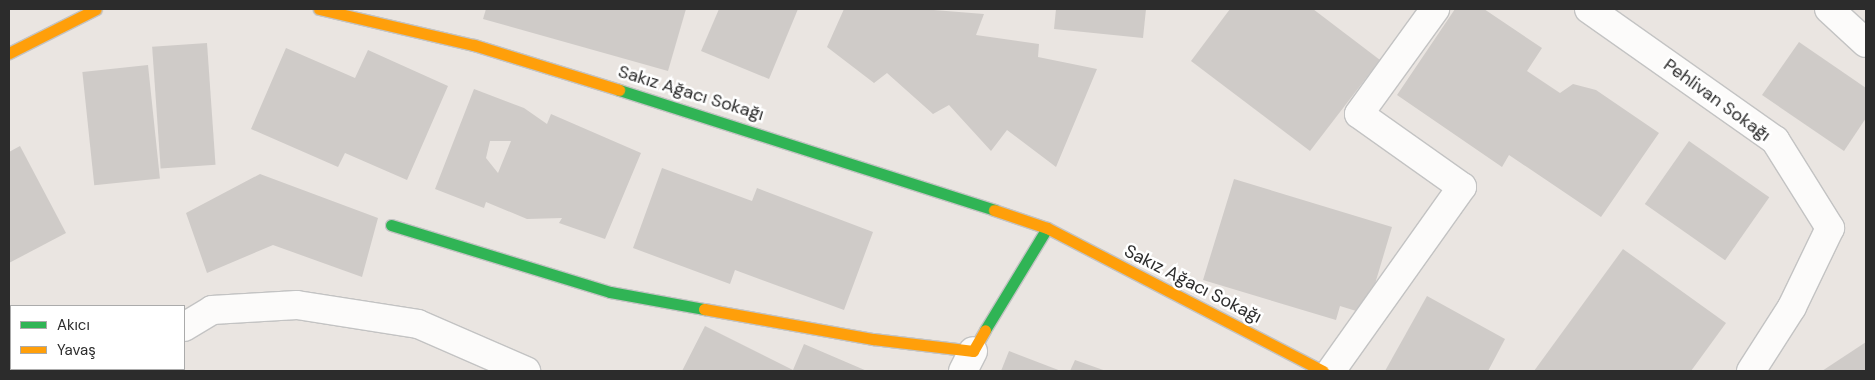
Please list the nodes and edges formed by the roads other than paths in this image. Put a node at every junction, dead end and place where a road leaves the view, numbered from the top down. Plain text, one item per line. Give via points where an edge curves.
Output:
1 (96, 9) edge
2 (319, 9) edge
3 (1435, 9) edge
4 (1589, 9) edge
5 (1829, 9) edge
6 (1866, 43) edge
7 (9, 53) edge
8 (390, 225) dead end
9 (1048, 228) junction
10 (185, 326) edge
11 (968, 361) edge
12 (526, 371) edge
13 (1323, 371) edge
14 (1331, 371) edge
15 (1751, 371) edge

1 - 7 street
2 - 9 street, Sakız Ağacı Sokağı via 474,44 913,181
3 - 14 street via 1359,114 1462,187
4 - 15 street, Pehlivan Sokağı via 1775,140 1830,228 1792,307
5 - 6 street
8 - 11 street via 610,292 873,339
9 - 11 street
9 - 13 street, Sakız Ağacı Sokağı
10 - 12 street via 212,310 298,304 418,324

